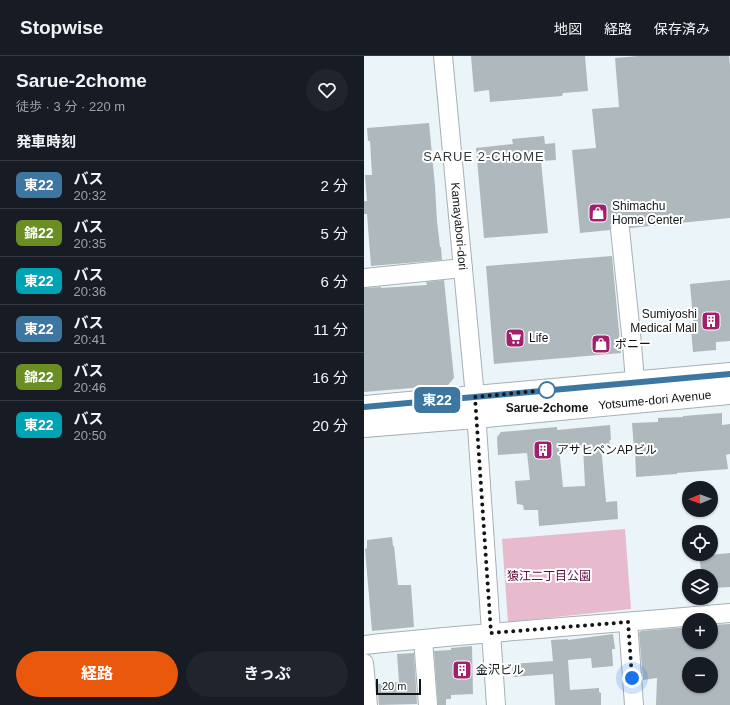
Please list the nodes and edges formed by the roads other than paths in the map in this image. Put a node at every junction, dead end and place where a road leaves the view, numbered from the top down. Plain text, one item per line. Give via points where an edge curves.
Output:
1 (443, 56) edge
2 (620, 229) dead end
3 (463, 268) junction
4 (364, 278) edge
5 (730, 374) edge
6 (635, 382) junction
7 (730, 393) edge
8 (364, 407) edge
9 (475, 407) junction
10 (364, 426) edge
11 (730, 613) edge
12 (628, 622) junction
13 (491, 633) junction
14 (422, 639) junction
15 (364, 645) edge
16 (364, 663) edge
17 (368, 705) edge
18 (428, 705) edge
19 (496, 705) edge
20 (634, 705) edge

1 - 3 street, Kamayabori-dori
2 - 6 street
3 - 4 street
3 - 9 street, Kamayabori-dori
5 - 6 main road, Yotsume-dori Avenue
6 - 9 main road, Yotsume-dori Avenue
7 - 9 main road, Yotsume-dori Avenue
8 - 9 main road, Yotsume-dori Avenue
9 - 10 main road, Yotsume-dori Avenue
9 - 13 street, Kamayabori-dori
11 - 12 street
12 - 13 street
12 - 20 street
13 - 14 street
13 - 19 street, Kamayabori-dori
14 - 15 street
14 - 18 street
16 - 17 street

